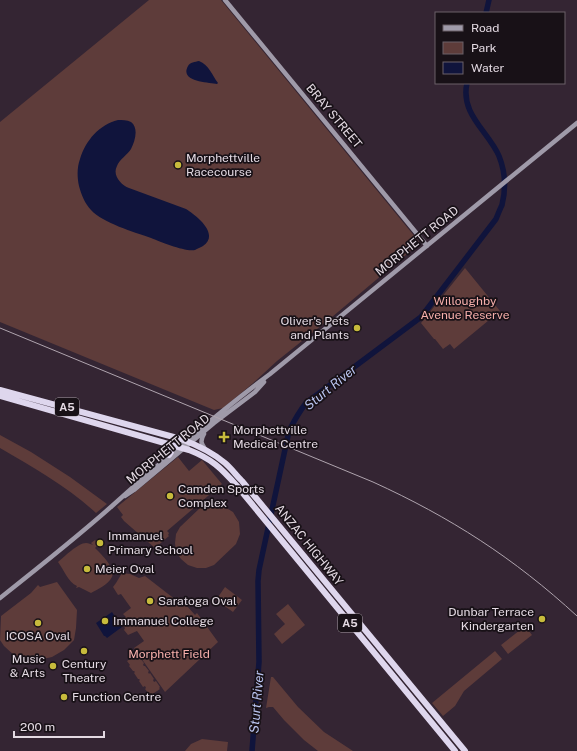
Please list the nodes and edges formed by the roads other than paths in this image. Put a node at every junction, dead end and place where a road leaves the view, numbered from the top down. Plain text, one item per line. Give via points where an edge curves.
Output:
1 (225, 0) edge
2 (577, 123) edge
3 (427, 246) junction
4 (270, 374) junction
5 (0, 390) edge
6 (0, 396) edge
7 (51, 403) junction
8 (67, 408) junction
9 (56, 412) junction
10 (71, 417) junction
11 (207, 429) junction
12 (188, 442) junction
13 (170, 445) junction
14 (181, 448) junction
15 (206, 449) junction
16 (169, 456) junction
17 (242, 481) junction
18 (237, 486) junction
19 (112, 506) junction
20 (312, 566) junction
21 (316, 572) junction
22 (309, 574) junction
23 (322, 589) junction
24 (0, 598) edge
25 (387, 656) junction
26 (392, 662) junction
27 (384, 664) junction
28 (389, 671) junction
29 (456, 751) edge
30 (465, 751) edge

1 - 3 street, BRAY STREET
2 - 3 street, MORPHETT ROAD
3 - 4 street, MORPHETT ROAD
4 - 11 street, MORPHETT ROAD via 255,392
4 - 12 street, MORPHETT ROAD
5 - 7 highway, ANZAC HIGHWAY / A5
6 - 9 highway, ANZAC HIGHWAY / A5
7 - 8 highway, ANZAC HIGHWAY / A5
7 - 9 highway via 58,408
8 - 10 highway via 66,412
8 - 12 highway, ANZAC HIGHWAY / A5
9 - 10 highway, ANZAC HIGHWAY / A5
10 - 13 highway, ANZAC HIGHWAY / A5
11 - 12 street, MORPHETT ROAD
11 - 15 street via 201,438
12 - 14 street, MORPHETT ROAD
12 - 15 highway, ANZAC HIGHWAY / A5
13 - 14 highway, ANZAC HIGHWAY / A5
13 - 16 highway
14 - 16 street, MORPHETT ROAD
14 - 18 highway, ANZAC HIGHWAY / A5 via 206,457 221,468
14 - 19 street, MORPHETT ROAD
15 - 17 highway, ANZAC HIGHWAY / A5 via 216,455
16 - 19 street, MORPHETT ROAD
17 - 18 highway
17 - 20 highway, ANZAC HIGHWAY / A5
18 - 22 highway, ANZAC HIGHWAY / A5
19 - 24 street, MORPHETT ROAD
20 - 21 highway, ANZAC HIGHWAY / A5
20 - 22 highway
21 - 23 highway via 315,576
21 - 25 highway, ANZAC HIGHWAY / A5
22 - 23 highway, ANZAC HIGHWAY / A5
23 - 27 highway, ANZAC HIGHWAY / A5
25 - 26 highway, ANZAC HIGHWAY / A5
25 - 27 highway
26 - 28 highway via 389,664
26 - 30 highway, ANZAC HIGHWAY / A5
27 - 28 highway, ANZAC HIGHWAY / A5
28 - 29 highway, ANZAC HIGHWAY / A5

